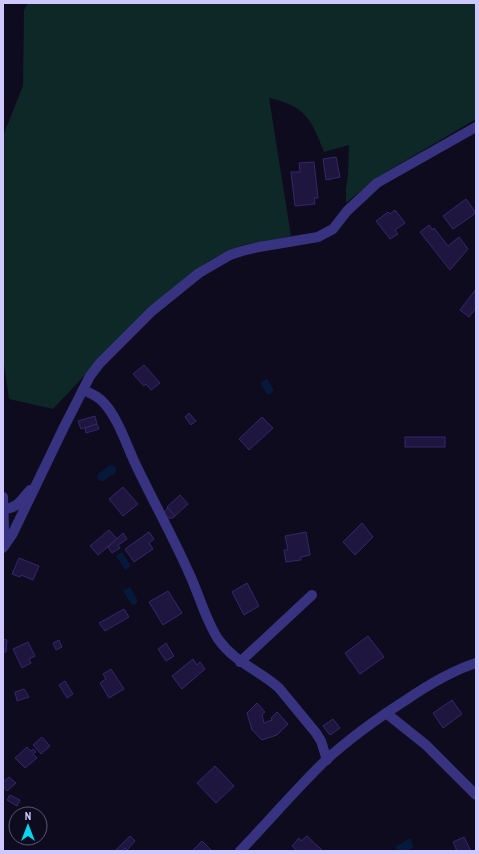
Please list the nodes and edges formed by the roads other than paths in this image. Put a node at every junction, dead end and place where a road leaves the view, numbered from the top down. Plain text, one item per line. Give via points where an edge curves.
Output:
1 (476, 127) edge
2 (83, 390) junction
3 (40, 478) junction
4 (3, 497) edge
5 (4, 509) edge
6 (3, 541) edge
7 (3, 548) edge
8 (312, 595) dead end
9 (240, 662) junction
10 (476, 663) edge
11 (386, 713) junction
12 (327, 760) junction
13 (476, 795) edge
14 (240, 851) edge

1 - 2 street via 377,183 327,233 304,240 242,251 199,273 152,311 100,363
2 - 3 street
2 - 9 street via 98,397 112,414 216,635
3 - 5 street via 17,506
3 - 7 street
4 - 5 street
5 - 6 street
8 - 9 street
9 - 12 street via 279,688 316,733
10 - 11 street via 420,690
11 - 12 street
11 - 13 street via 422,741
12 - 14 street

